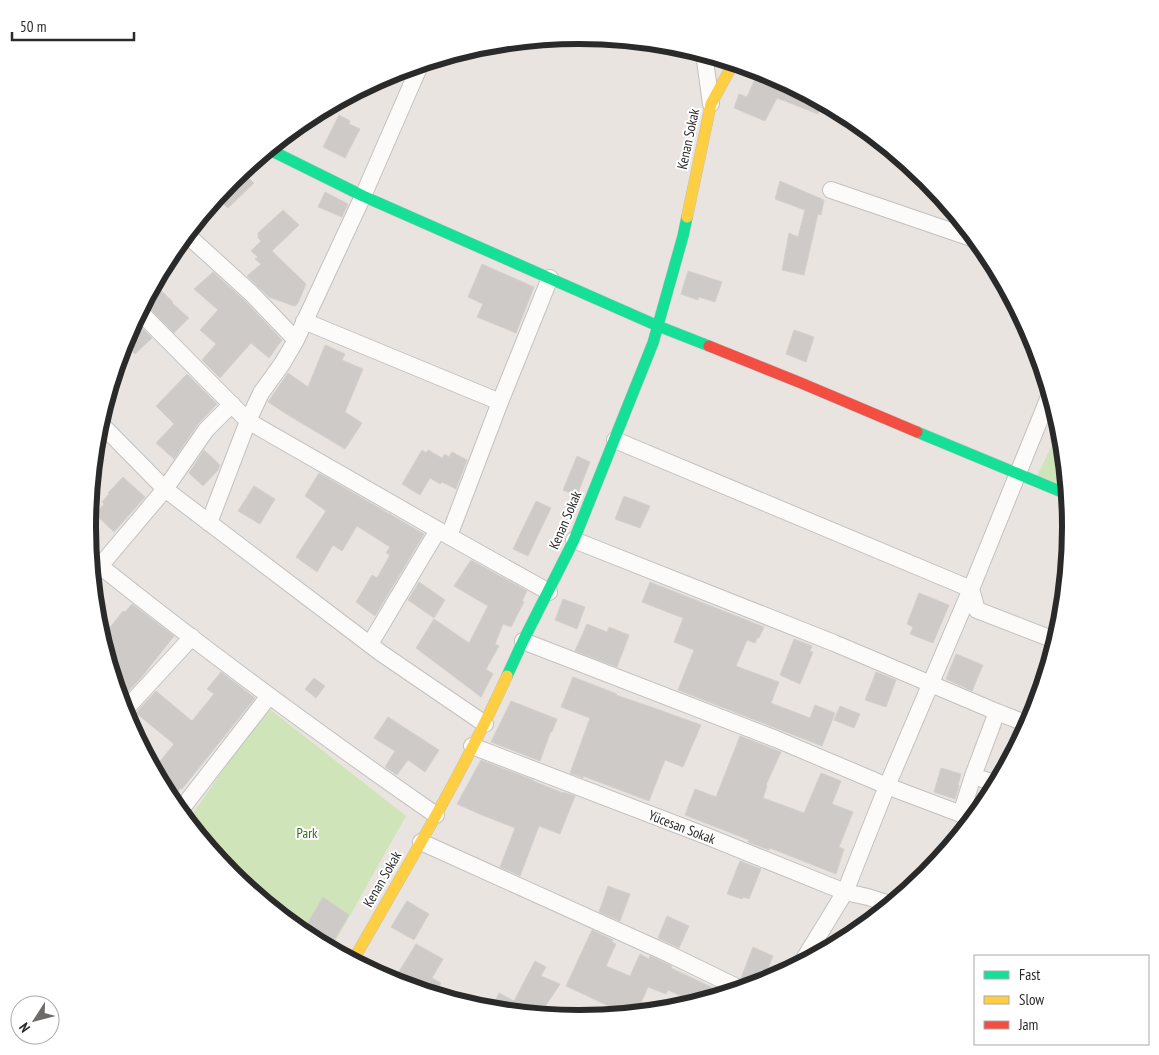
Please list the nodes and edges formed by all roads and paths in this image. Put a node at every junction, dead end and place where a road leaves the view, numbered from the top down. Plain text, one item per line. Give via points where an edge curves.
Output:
1 (705, 60) edge
2 (731, 68) edge
3 (417, 72) edge
4 (711, 104) junction
5 (275, 152) edge
6 (830, 190) dead end
7 (363, 196) junction
8 (965, 236) edge
9 (192, 239) edge
10 (550, 278) junction
11 (145, 316) edge
12 (304, 322) junction
13 (658, 326) junction
14 (296, 340) junction
15 (500, 402) junction
16 (1047, 402) edge
17 (232, 404) junction
18 (248, 421) junction
19 (106, 429) edge
20 (614, 440) junction
21 (1019, 473) junction
22 (166, 489) junction
23 (1062, 492) edge
24 (209, 523) junction
25 (443, 533) junction
26 (574, 540) junction
27 (98, 569) edge
28 (98, 573) edge
29 (971, 589) junction
30 (549, 592) junction
31 (192, 637) junction
32 (1050, 638) edge
33 (523, 641) junction
34 (370, 644) junction
35 (930, 684) junction
36 (269, 696) junction
37 (130, 705) edge
38 (997, 712) junction
39 (1022, 721) edge
40 (485, 724) junction
41 (472, 746) junction
42 (973, 776) junction
43 (991, 782) edge
44 (887, 786) junction
45 (184, 806) edge
46 (436, 816) junction
47 (421, 842) junction
48 (845, 892) junction
49 (885, 902) edge
50 (808, 953) edge
51 (356, 956) edge
52 (735, 986) edge

1 - 4 street
2 - 4 street, Kenan Sokak
3 - 7 street
4 - 13 street, Kenan Sokak via 683,236
5 - 7 street
6 - 8 street
7 - 10 street
7 - 12 street
9 - 14 street
10 - 13 street
10 - 15 street
11 - 17 street
12 - 14 street
12 - 15 street
13 - 20 street, Kenan Sokak
13 - 21 street
14 - 18 street via 261,393
15 - 25 street
16 - 21 street
17 - 18 street
17 - 22 street via 206,430
18 - 24 street
18 - 25 street
19 - 22 street
20 - 26 street, Kenan Sokak
20 - 29 street
21 - 23 street
21 - 29 street
22 - 24 street
22 - 27 street
24 - 34 street
25 - 30 street
25 - 34 street
26 - 30 street, Kenan Sokak
26 - 35 street
28 - 31 street
29 - 32 street via 977,610
29 - 35 street
30 - 33 street, Kenan Sokak
31 - 36 street
31 - 37 street
33 - 40 street, Kenan Sokak
33 - 44 street via 776,739
34 - 40 street
35 - 38 street
35 - 44 street
36 - 45 street
36 - 46 street
38 - 39 street
38 - 42 street
40 - 41 street, Kenan Sokak
41 - 46 street, Kenan Sokak
41 - 48 street, Yücesan Sokak
42 - 43 street
42 - 44 street via 961,814
44 - 48 street
46 - 47 street, Kenan Sokak
47 - 51 street, Kenan Sokak
47 - 52 street
48 - 49 street, Yücesan Sokak
48 - 50 street

